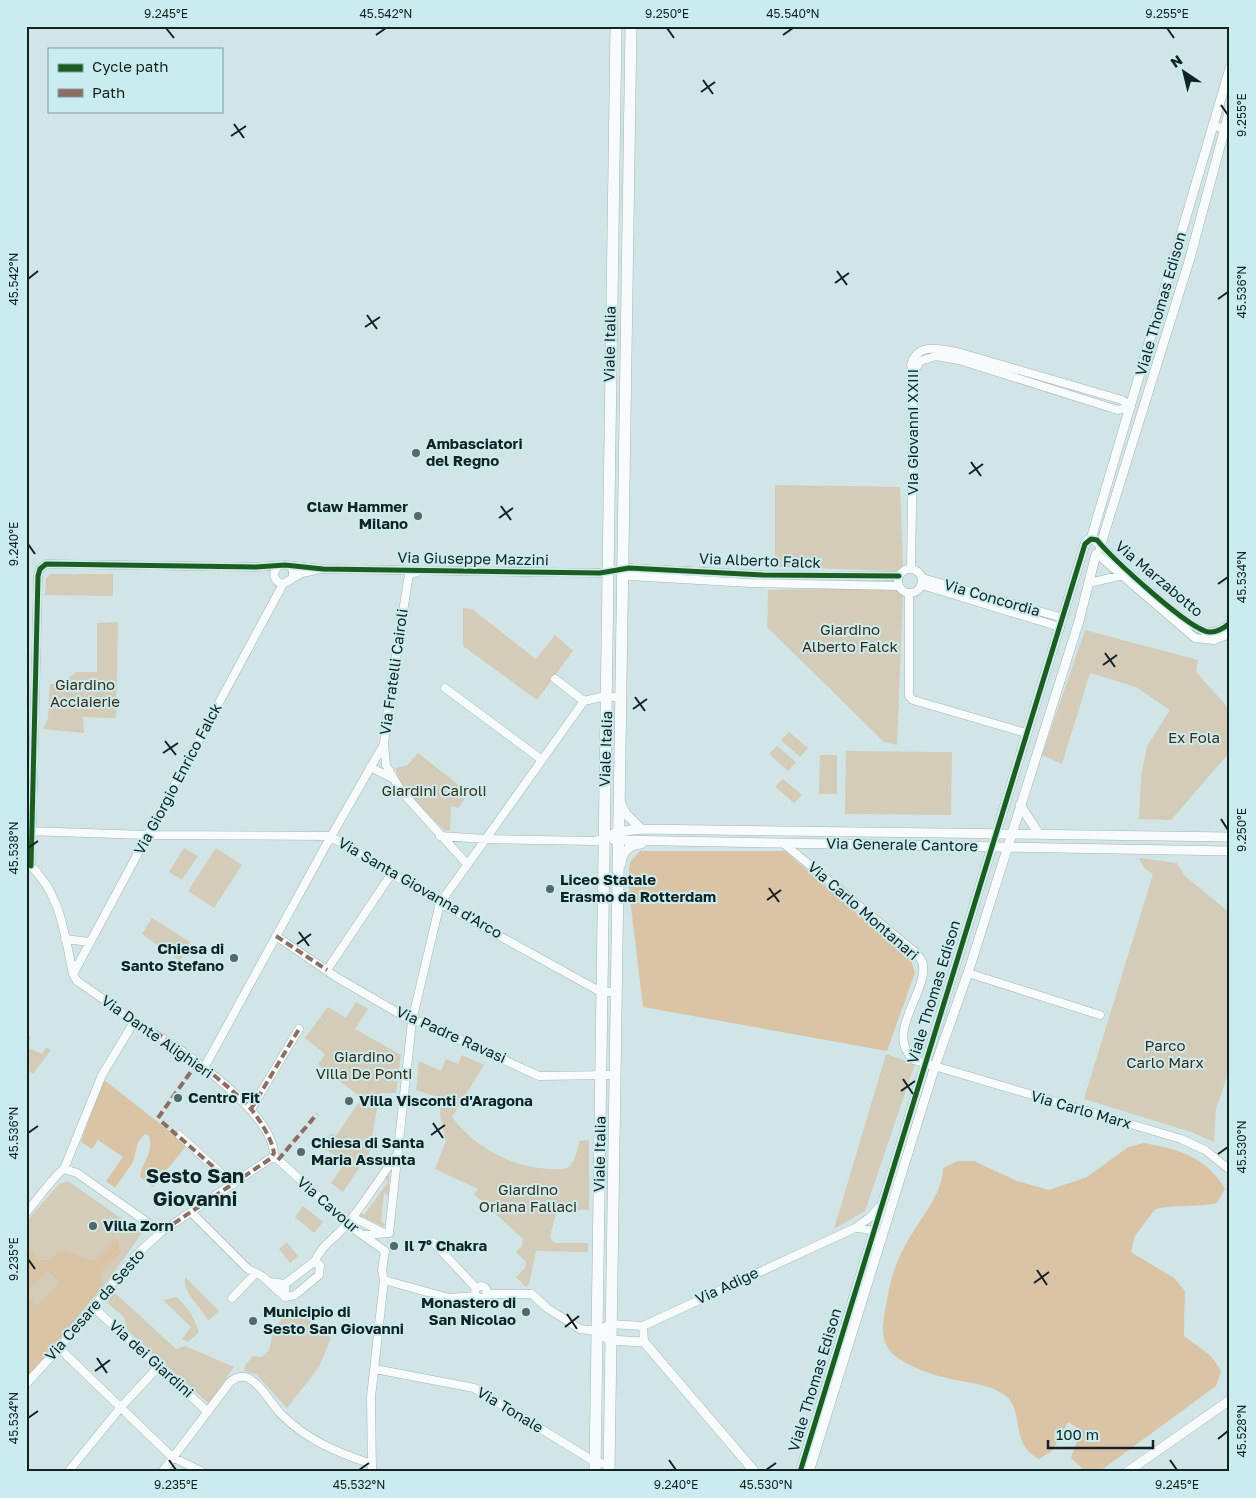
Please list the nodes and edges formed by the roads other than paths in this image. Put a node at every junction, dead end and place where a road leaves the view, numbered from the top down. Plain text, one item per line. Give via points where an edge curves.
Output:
1 (616, 26) edge
2 (631, 26) edge
3 (1230, 68) edge
4 (1230, 109) edge
5 (1212, 126) junction
6 (1227, 129) edge
7 (1131, 406) junction
8 (1142, 410) junction
9 (1091, 539) junction
10 (1085, 550) junction
11 (1098, 551) junction
12 (279, 566) junction
13 (288, 566) junction
14 (256, 568) junction
15 (323, 569) junction
16 (911, 569) junction
17 (622, 571) junction
18 (418, 572) junction
19 (607, 573) junction
20 (274, 574) junction
21 (1123, 575) junction
22 (899, 576) junction
23 (293, 578) junction
24 (922, 581) junction
25 (1089, 583) junction
26 (283, 584) junction
27 (899, 586) junction
28 (909, 593) junction
29 (1061, 623) junction
30 (1230, 623) edge
31 (1230, 634) edge
32 (555, 679) dead end
33 (445, 688) dead end
34 (608, 697) junction
35 (620, 697) junction
36 (584, 701) junction
37 (1026, 733) junction
38 (384, 744) junction
39 (542, 760) junction
40 (370, 767) junction
41 (392, 778) junction
42 (618, 797) junction
43 (1020, 805) junction
44 (641, 829) junction
45 (28, 833) edge
46 (996, 834) junction
47 (1011, 834) junction
48 (1039, 834) junction
49 (147, 835) junction
50 (330, 836) junction
51 (440, 836) junction
52 (617, 836) junction
53 (1230, 837) edge
54 (603, 839) junction
55 (485, 840) junction
56 (656, 841) junction
57 (783, 843) junction
58 (1008, 846) junction
59 (992, 847) junction
60 (1230, 851) edge
61 (28, 864) edge
62 (467, 864) junction
63 (392, 873) junction
64 (980, 883) junction
65 (994, 887) junction
66 (440, 902) junction
67 (617, 904) junction
68 (276, 936) junction
69 (65, 939) junction
70 (90, 942) junction
71 (327, 970) junction
72 (968, 973) junction
73 (73, 974) junction
74 (600, 992) junction
75 (615, 992) junction
76 (1100, 1015) dead end
77 (412, 1021) junction
78 (134, 1022) junction
79 (299, 1029) dead end
80 (926, 1064) junction
81 (936, 1066) junction
82 (204, 1068) junction
83 (613, 1075) junction
84 (601, 1076) junction
85 (251, 1109) junction
86 (179, 1136) dead end
87 (397, 1154) junction
88 (274, 1156) junction
89 (64, 1168) junction
90 (1230, 1170) edge
91 (384, 1172) junction
92 (394, 1176) junction
93 (233, 1184) junction
94 (882, 1204) junction
95 (191, 1212) junction
96 (356, 1212) junction
97 (26, 1214) edge
98 (339, 1214) junction
99 (348, 1223) junction
100 (855, 1228) junction
101 (161, 1232) junction
102 (874, 1232) junction
103 (384, 1233) junction
104 (363, 1235) junction
105 (433, 1242) dead end
106 (880, 1244) junction
107 (315, 1262) junction
108 (255, 1274) junction
109 (384, 1280) junction
110 (268, 1282) junction
111 (285, 1284) junction
112 (476, 1288) junction
113 (486, 1294) junction
114 (476, 1296) junction
115 (285, 1297) junction
116 (232, 1298) dead end
117 (93, 1307) junction
118 (610, 1324) junction
119 (642, 1326) junction
120 (598, 1331) junction
121 (609, 1340) junction
122 (644, 1342) junction
123 (59, 1348) junction
124 (159, 1366) junction
125 (375, 1369) junction
126 (26, 1384) edge
127 (1230, 1400) edge
128 (121, 1407) junction
129 (208, 1412) junction
130 (172, 1457) junction
131 (595, 1467) edge
132 (372, 1468) edge
133 (609, 1468) edge
134 (68, 1472) edge
135 (162, 1472) edge
136 (202, 1472) edge
137 (755, 1472) edge
138 (800, 1472) edge
139 (809, 1472) edge
140 (1128, 1472) edge

1 - 19 main road, Viale Italia
2 - 17 main road, Viale Italia
3 - 5 street, Viale Thomas Edison
4 - 6 street, Viale Thomas Edison
5 - 6 street
5 - 7 street, Viale Thomas Edison
6 - 8 street, Viale Thomas Edison
7 - 8 street
7 - 9 street, Viale Thomas Edison
7 - 16 street, Via Giovanni XXIII via 1118,410 959,360 920,361 914,373
8 - 11 street, Viale Thomas Edison
9 - 10 street via 1086,542
9 - 11 street via 1097,540
10 - 11 street via 1089,554
10 - 29 street, Viale Thomas Edison
11 - 21 street, Via Marzabotto
11 - 25 street, Viale Thomas Edison
11 - 30 street, Via Marzabotto via 1188,623 1210,632
12 - 13 street, Via Giuseppe Mazzini
12 - 14 street, Via Giuseppe Mazzini
12 - 20 street
13 - 15 street, Via Giuseppe Mazzini
13 - 23 street
14 - 20 street, Via Giuseppe Mazzini
14 - 45 street, Via Giuseppe Mazzini via 46,564 40,570
15 - 18 street, Via Giuseppe Mazzini
15 - 23 street, Via Giuseppe Mazzini
16 - 22 street via 902,571
16 - 24 street via 916,570
17 - 19 street, Via Giuseppe Mazzini
17 - 22 street, Via Alberto Falck via 629,568
17 - 27 street, Via Alberto Falck via 629,576
17 - 35 main road, Viale Italia
18 - 19 street, Via Giuseppe Mazzini
18 - 38 street, Via Fratelli Cairoli via 409,574
19 - 34 main road, Viale Italia
20 - 26 street, Via Giuseppe Mazzini
21 - 25 street, Via Marzabotto
21 - 31 street, Via Marzabotto via 1195,638 1214,640
22 - 27 street
23 - 26 street, Via Giuseppe Mazzini
24 - 28 street via 918,590
24 - 29 street, Via Concordia
25 - 43 street, Viale Thomas Edison
26 - 49 street, Via Giorgio Enrico Falck
27 - 28 street
28 - 37 street via 909,696 913,700
29 - 37 street, Viale Thomas Edison
32 - 36 street
33 - 39 street
34 - 35 street
34 - 36 street
34 - 54 main road, Viale Italia
35 - 42 main road, Viale Italia
36 - 39 street
37 - 46 street, Viale Thomas Edison
38 - 40 street
38 - 41 street, Via Fratelli Cairoli via 386,765
39 - 55 street
40 - 41 street, Via Fratelli Cairoli
40 - 50 street
41 - 51 street, Via Fratelli Cairoli
42 - 44 street via 626,814
42 - 52 main road, Viale Italia
43 - 47 street, Viale Thomas Edison
43 - 48 street
44 - 46 street, Via Generale Cantore
44 - 52 street, Via Generale Cantore
45 - 49 street, Via Santa Giovanna d'Arco
45 - 61 street
46 - 47 street, Via Generale Cantore
46 - 59 street, Viale Thomas Edison
47 - 48 street, Via Generale Cantore
47 - 58 street, Viale Thomas Edison
48 - 53 street, Via Generale Cantore
49 - 50 street, Via Santa Giovanna d'Arco
49 - 70 street, Via Giorgio Enrico Falck
50 - 63 street, Via Santa Giovanna d'Arco
50 - 68 street
51 - 55 street, Via Generale Cantore
51 - 62 street, Via Fratelli Cairoli
52 - 54 street, Via Generale Cantore
52 - 56 street, Via Generale Cantore
52 - 67 main road, Viale Italia
54 - 55 street, Via Generale Cantore
54 - 74 main road, Viale Italia
55 - 62 street
56 - 57 street, Via Generale Cantore
56 - 67 street, Viale Italia via 630,846 622,856
57 - 59 street, Via Generale Cantore
57 - 80 street, Via Carlo Montanari via 915,952 923,967 903,1040 908,1055
58 - 59 street, Via Generale Cantore
58 - 60 street, Via Generale Cantore
58 - 65 street, Viale Thomas Edison
59 - 64 street, Viale Thomas Edison
61 - 69 street via 54,894
62 - 66 street
63 - 66 street, Via Santa Giovanna d'Arco
63 - 71 street
64 - 65 street
64 - 80 street, Viale Thomas Edison
65 - 72 street, Viale Thomas Edison
66 - 74 street, Via Santa Giovanna d'Arco
66 - 77 street
67 - 75 main road, Viale Italia
68 - 71 street, Via Padre Ravasi
68 - 82 street
69 - 70 street
69 - 73 street
70 - 73 street, Via Giorgio Enrico Falck
71 - 77 street, Via Padre Ravasi
72 - 76 street
72 - 81 street, Viale Thomas Edison
73 - 78 street, Via Dante Alighieri via 77,981
74 - 75 street, Via Santa Giovanna d'Arco
74 - 84 main road, Viale Italia
75 - 83 main road, Viale Italia
77 - 84 street, Via Padre Ravasi via 421,1022 539,1076
77 - 87 street
78 - 82 street, Via Dante Alighieri via 174,1045
78 - 89 street via 102,1075
79 - 85 street
80 - 81 street, Via Carlo Marx
80 - 94 street, Viale Thomas Edison
81 - 90 street, Via Carlo Marx via 1181,1140 1205,1150
81 - 106 street, Viale Thomas Edison
82 - 85 street, Via Dante Alighieri
83 - 84 street, Via Padre Ravasi
83 - 118 main road, Viale Italia
84 - 120 main road, Viale Italia
85 - 88 street, Via Dante Alighieri via 271,1142
86 - 93 street
87 - 91 street
87 - 92 street
88 - 93 street, Via Cesare da Sesto
88 - 98 street, Via Cavour
89 - 97 street
89 - 101 street via 77,1173
91 - 92 street via 390,1171
91 - 96 street
92 - 103 street via 389,1233
93 - 95 street, Via Cesare da Sesto
94 - 100 street, Via Adige
94 - 102 street, Viale Thomas Edison
95 - 101 street, Via Cesare da Sesto
95 - 108 street
96 - 98 street
96 - 99 street
96 - 103 street, Via Cavour via 356,1218
98 - 99 street, Via Cavour
99 - 104 street, Via Cavour
99 - 107 street via 321,1248
100 - 102 street
100 - 119 street, Via Adige
101 - 117 street, Via Cesare da Sesto via 136,1255
102 - 106 street
102 - 138 street, Viale Thomas Edison
103 - 104 street
104 - 109 street, Via Cavour via 385,1251
105 - 112 street
106 - 139 street, Viale Thomas Edison
107 - 111 street
107 - 115 street via 320,1265 319,1274 295,1295
108 - 110 street
108 - 116 street
109 - 114 street via 449,1298
109 - 125 street
110 - 111 street
110 - 115 street
111 - 115 street
112 - 113 street via 484,1287
112 - 114 street
113 - 114 street via 482,1298
113 - 120 street via 527,1292 580,1328
117 - 123 street, Via Cesare da Sesto
117 - 124 street, Via dei Giardini
118 - 119 street, Via Adige
118 - 120 street
118 - 121 main road, Viale Italia
119 - 122 street
120 - 121 street
120 - 131 main road, Viale Italia
121 - 122 street
121 - 133 main road, Viale Italia
122 - 137 street
123 - 126 street, Via Cesare da Sesto
123 - 128 street
124 - 128 street
124 - 129 street, Via dei Giardini
125 - 131 street, Via Tonale via 474,1388
125 - 132 street via 371,1397
127 - 140 street
128 - 130 street
128 - 134 street
129 - 130 street
129 - 132 street via 230,1382 247,1378 282,1415 324,1446
130 - 135 street
130 - 136 street
131 - 133 street, Via Tonale

